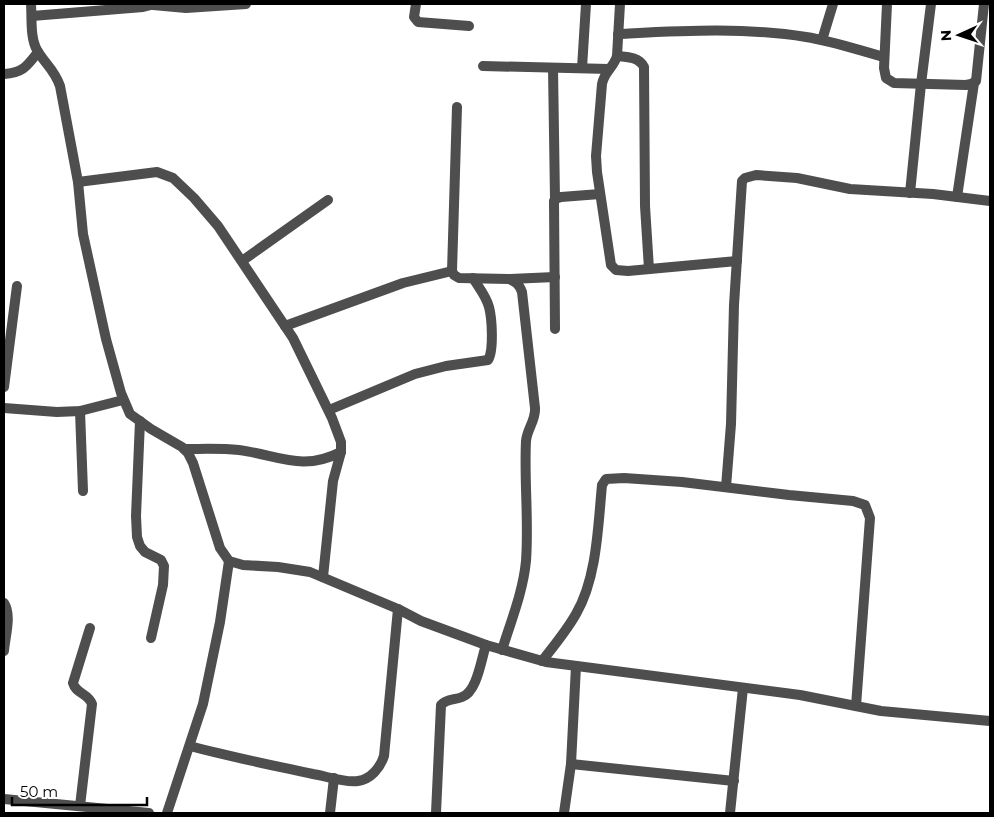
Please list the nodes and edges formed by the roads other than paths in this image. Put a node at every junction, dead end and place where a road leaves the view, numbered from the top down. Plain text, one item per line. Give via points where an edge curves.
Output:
1 (31, 4) edge
2 (246, 4) edge
3 (416, 4) edge
4 (586, 4) edge
5 (620, 4) edge
6 (833, 4) edge
7 (887, 4) edge
8 (931, 4) edge
9 (984, 4) edge
10 (154, 5) edge
11 (32, 16) junction
12 (469, 26) dead end
13 (618, 34) junction
14 (822, 40) junction
15 (38, 52) junction
16 (617, 56) junction
17 (884, 57) junction
18 (483, 66) dead end
19 (552, 68) junction
20 (582, 68) junction
21 (609, 69) junction
22 (4, 74) edge
23 (974, 83) junction
24 (921, 84) junction
25 (457, 107) dead end
26 (78, 182) junction
27 (910, 193) junction
28 (600, 194) junction
29 (958, 197) junction
30 (555, 199) junction
31 (328, 200) dead end
32 (990, 201) edge
33 (242, 261) junction
34 (737, 261) junction
35 (649, 269) junction
36 (452, 271) junction
37 (555, 277) junction
38 (473, 278) junction
39 (509, 279) junction
40 (17, 286) dead end
41 (285, 326) junction
42 (556, 329) dead end
43 (4, 387) edge
44 (123, 400) junction
45 (4, 408) edge
46 (328, 410) junction
47 (80, 411) junction
48 (140, 421) junction
49 (184, 449) junction
50 (341, 452) junction
51 (726, 487) junction
52 (83, 491) dead end
53 (229, 561) junction
54 (323, 577) junction
55 (4, 603) edge
56 (398, 609) junction
57 (90, 628) dead end
58 (151, 638) dead end
59 (486, 645) junction
60 (502, 650) junction
61 (4, 651) edge
62 (542, 661) junction
63 (576, 666) junction
64 (743, 688) junction
65 (856, 706) junction
66 (990, 721) edge
67 (190, 746) junction
68 (571, 764) junction
69 (334, 778) junction
70 (734, 781) junction
71 (4, 799) edge
72 (80, 806) junction
73 (149, 813) edge
74 (167, 813) edge
75 (330, 813) edge
76 (436, 813) edge
77 (564, 813) edge
78 (730, 813) edge

1 - 11 street
2 - 10 street via 186,8
3 - 12 street via 414,17 418,22
4 - 20 street
5 - 13 street
6 - 14 street
7 - 17 street
8 - 24 street
9 - 23 street
10 - 11 street
11 - 15 street
13 - 14 street via 705,30
13 - 16 street
14 - 17 street
15 - 22 street via 20,71
15 - 26 street via 52,68 60,86
16 - 21 street
16 - 35 street via 636,59 644,67
17 - 24 street via 884,75 889,81
18 - 19 street
19 - 20 street
19 - 30 street
20 - 21 street
21 - 28 street via 603,76 596,156
23 - 24 street
23 - 29 street
24 - 27 street
25 - 36 street
26 - 33 street via 150,172 169,175 210,216
26 - 44 street via 83,234
27 - 29 street
27 - 34 street via 850,189 797,178 750,176 742,181
28 - 30 street
28 - 35 street via 611,265 620,271
29 - 32 street
30 - 37 street
31 - 33 street
33 - 41 street
34 - 35 street
34 - 51 street
36 - 38 street via 459,278
36 - 41 street via 403,283
37 - 39 street
37 - 42 street
38 - 39 street
38 - 46 street via 490,312 492,350 488,360 415,374
39 - 60 street via 516,281 522,292 536,415 526,441 526,562 520,594
40 - 43 street
41 - 46 street
44 - 47 street
44 - 48 street via 130,414
45 - 47 street
46 - 50 street via 340,438
47 - 52 street
48 - 49 street
48 - 58 street via 137,536 144,552 161,560 164,566
49 - 50 street via 240,450 309,463
49 - 53 street via 193,463 220,548
50 - 54 street via 333,480
51 - 62 street via 674,481 606,479 602,485 598,532 587,588 576,615
51 - 65 street via 865,505 870,518
53 - 54 street via 297,569
53 - 67 street via 212,664
54 - 56 street
55 - 61 street via 8,614
56 - 59 street
56 - 69 street via 381,766 361,780
57 - 72 street via 72,683 92,704
59 - 60 street
59 - 76 street via 472,689 465,696 441,705
60 - 62 street
62 - 63 street
63 - 64 street
63 - 68 street
64 - 65 street
64 - 70 street
65 - 66 street
67 - 69 street
67 - 74 street
68 - 70 street
68 - 77 street
69 - 75 street
70 - 78 street
71 - 72 street
72 - 73 street

